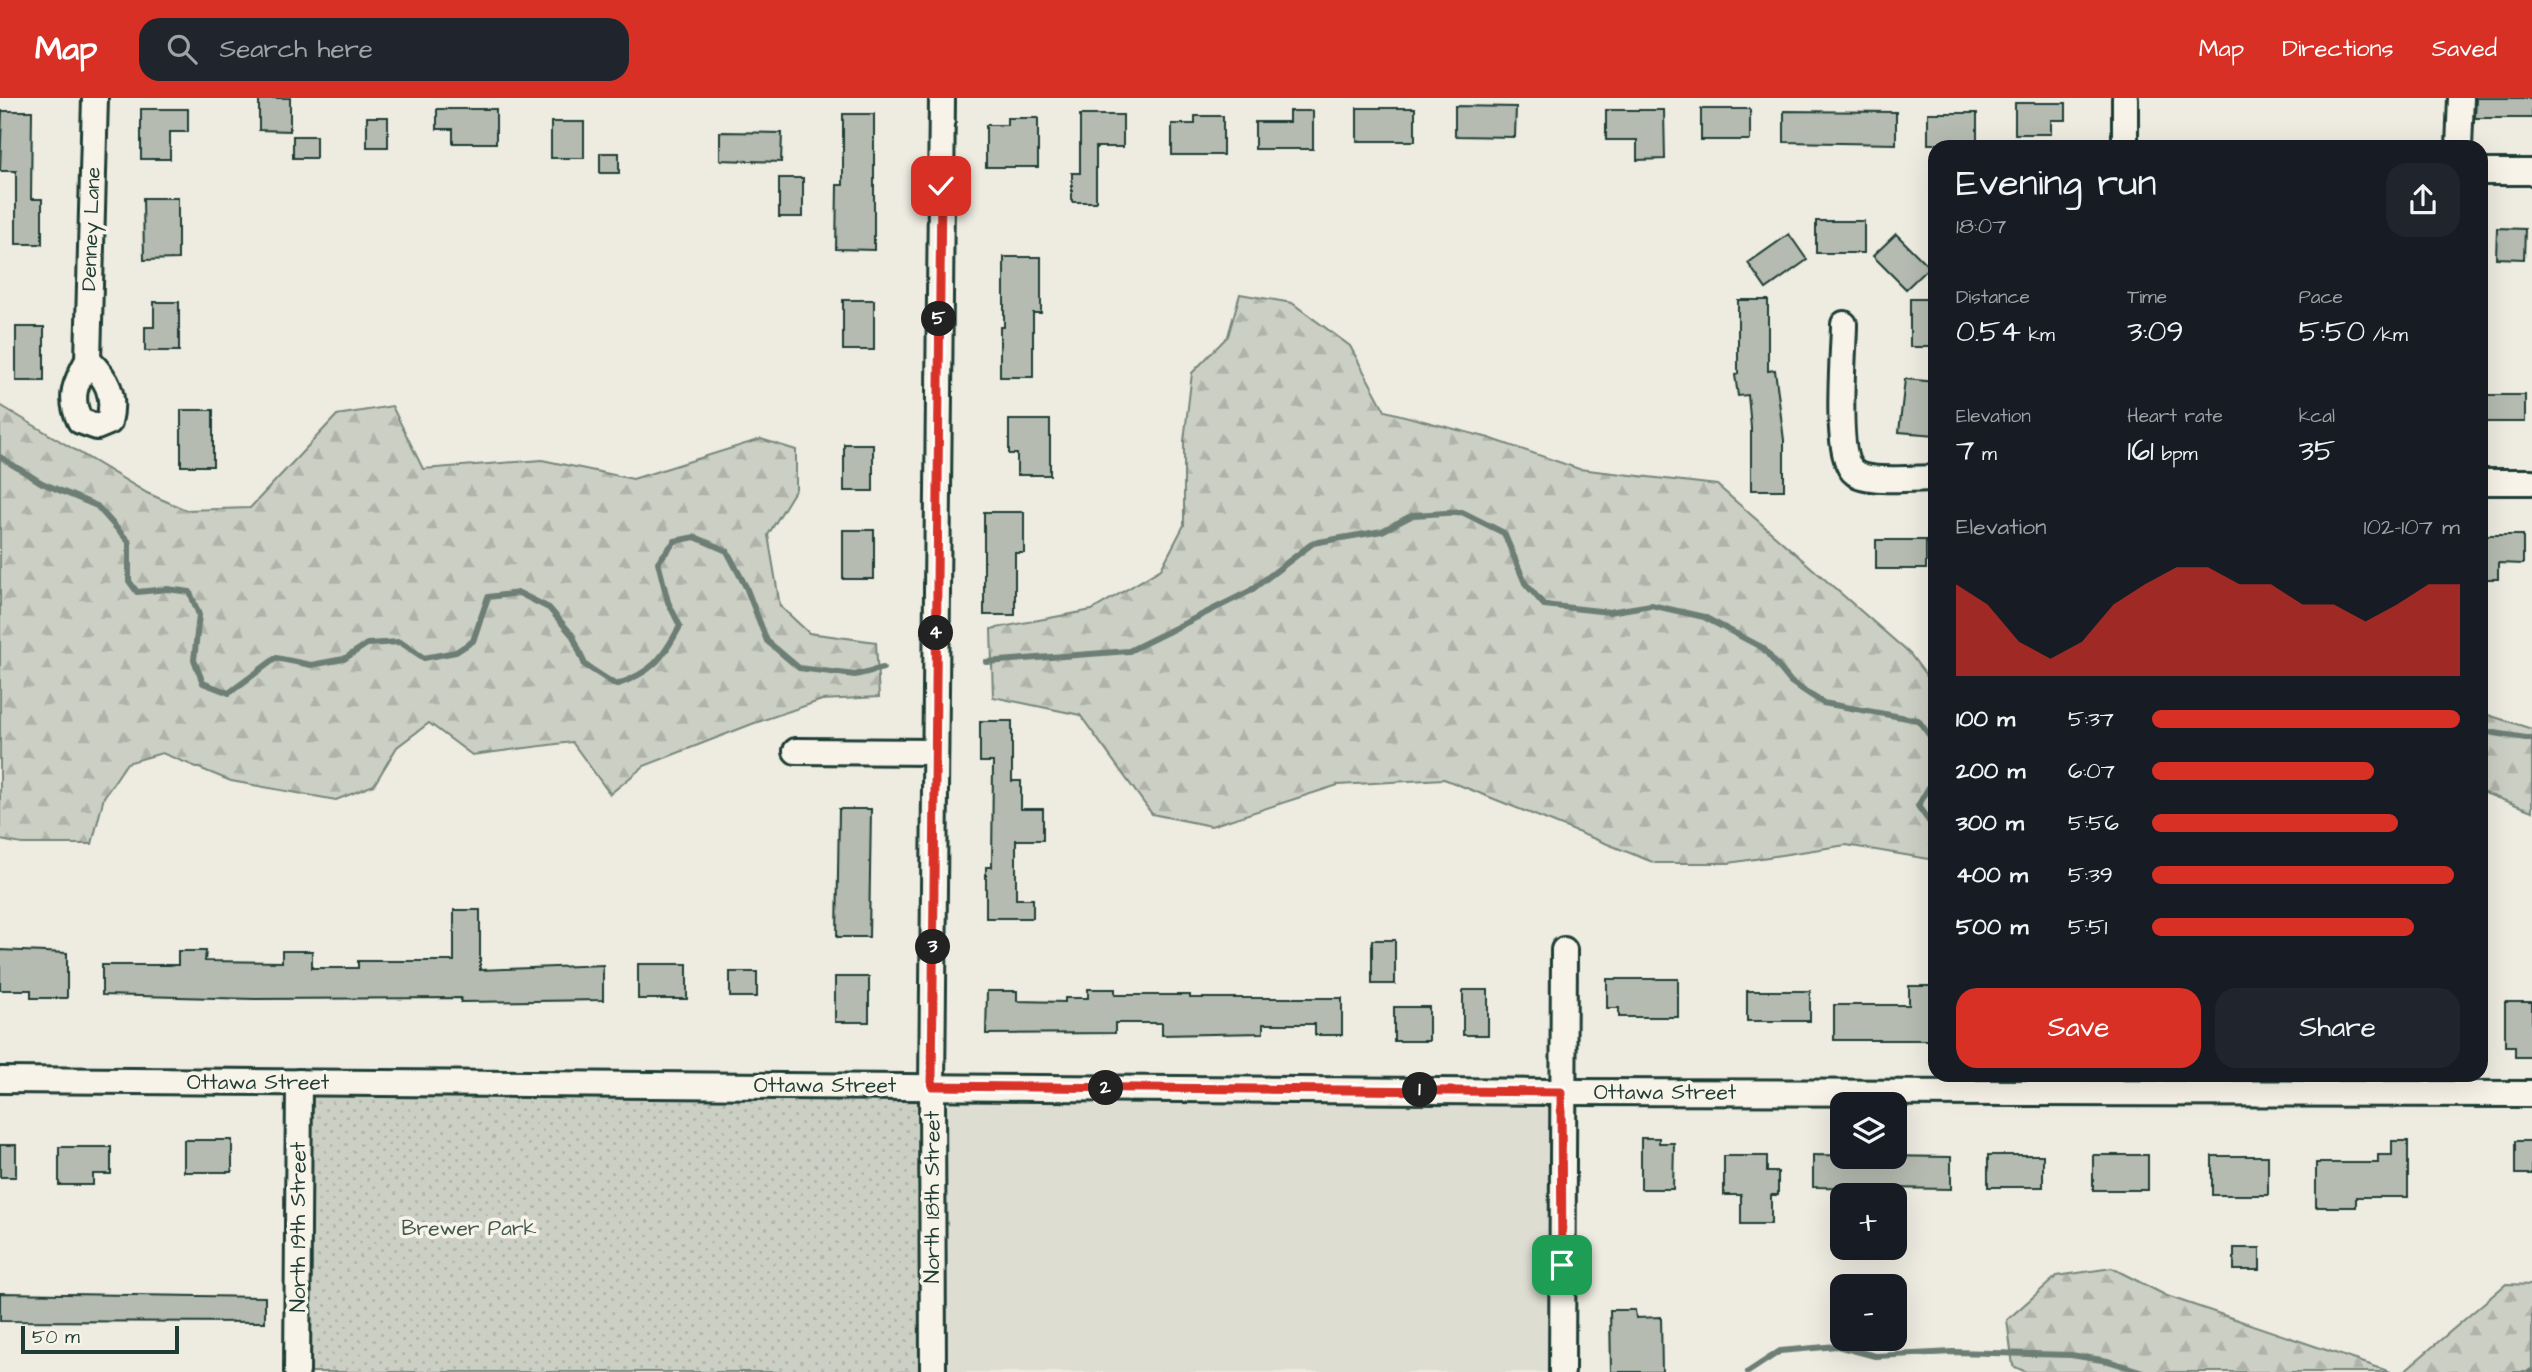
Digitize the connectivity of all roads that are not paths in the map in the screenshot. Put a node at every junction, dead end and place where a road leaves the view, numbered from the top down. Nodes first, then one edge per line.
1 (95, 98) edge
2 (942, 98) edge
3 (2125, 98) edge
4 (2460, 98) edge
5 (2125, 140) edge
6 (2459, 140) edge
7 (2488, 172) edge
8 (2532, 172) edge
9 (1844, 324) dead end
10 (88, 360) dead end
11 (1928, 478) edge
12 (2488, 482) edge
13 (2532, 482) edge
14 (796, 751) dead end
15 (935, 752) junction
16 (1564, 950) dead end
17 (0, 1080) edge
18 (299, 1082) junction
19 (932, 1086) junction
20 (1561, 1092) junction
21 (2532, 1094) edge
22 (297, 1372) edge
23 (933, 1372) edge
24 (1562, 1372) edge

1 - 10 street, Denney Lane
2 - 15 street, North 18th Street
3 - 5 street
4 - 6 street
7 - 8 street
9 - 11 street
12 - 13 street
14 - 15 street
15 - 19 street, North 18th Street
16 - 20 street
17 - 18 street, Ottawa Street
18 - 19 street, Ottawa Street
18 - 22 street, North 19th Street
19 - 20 street, Ottawa Street
19 - 23 street, North 18th Street
20 - 21 street, Ottawa Street
20 - 24 street

